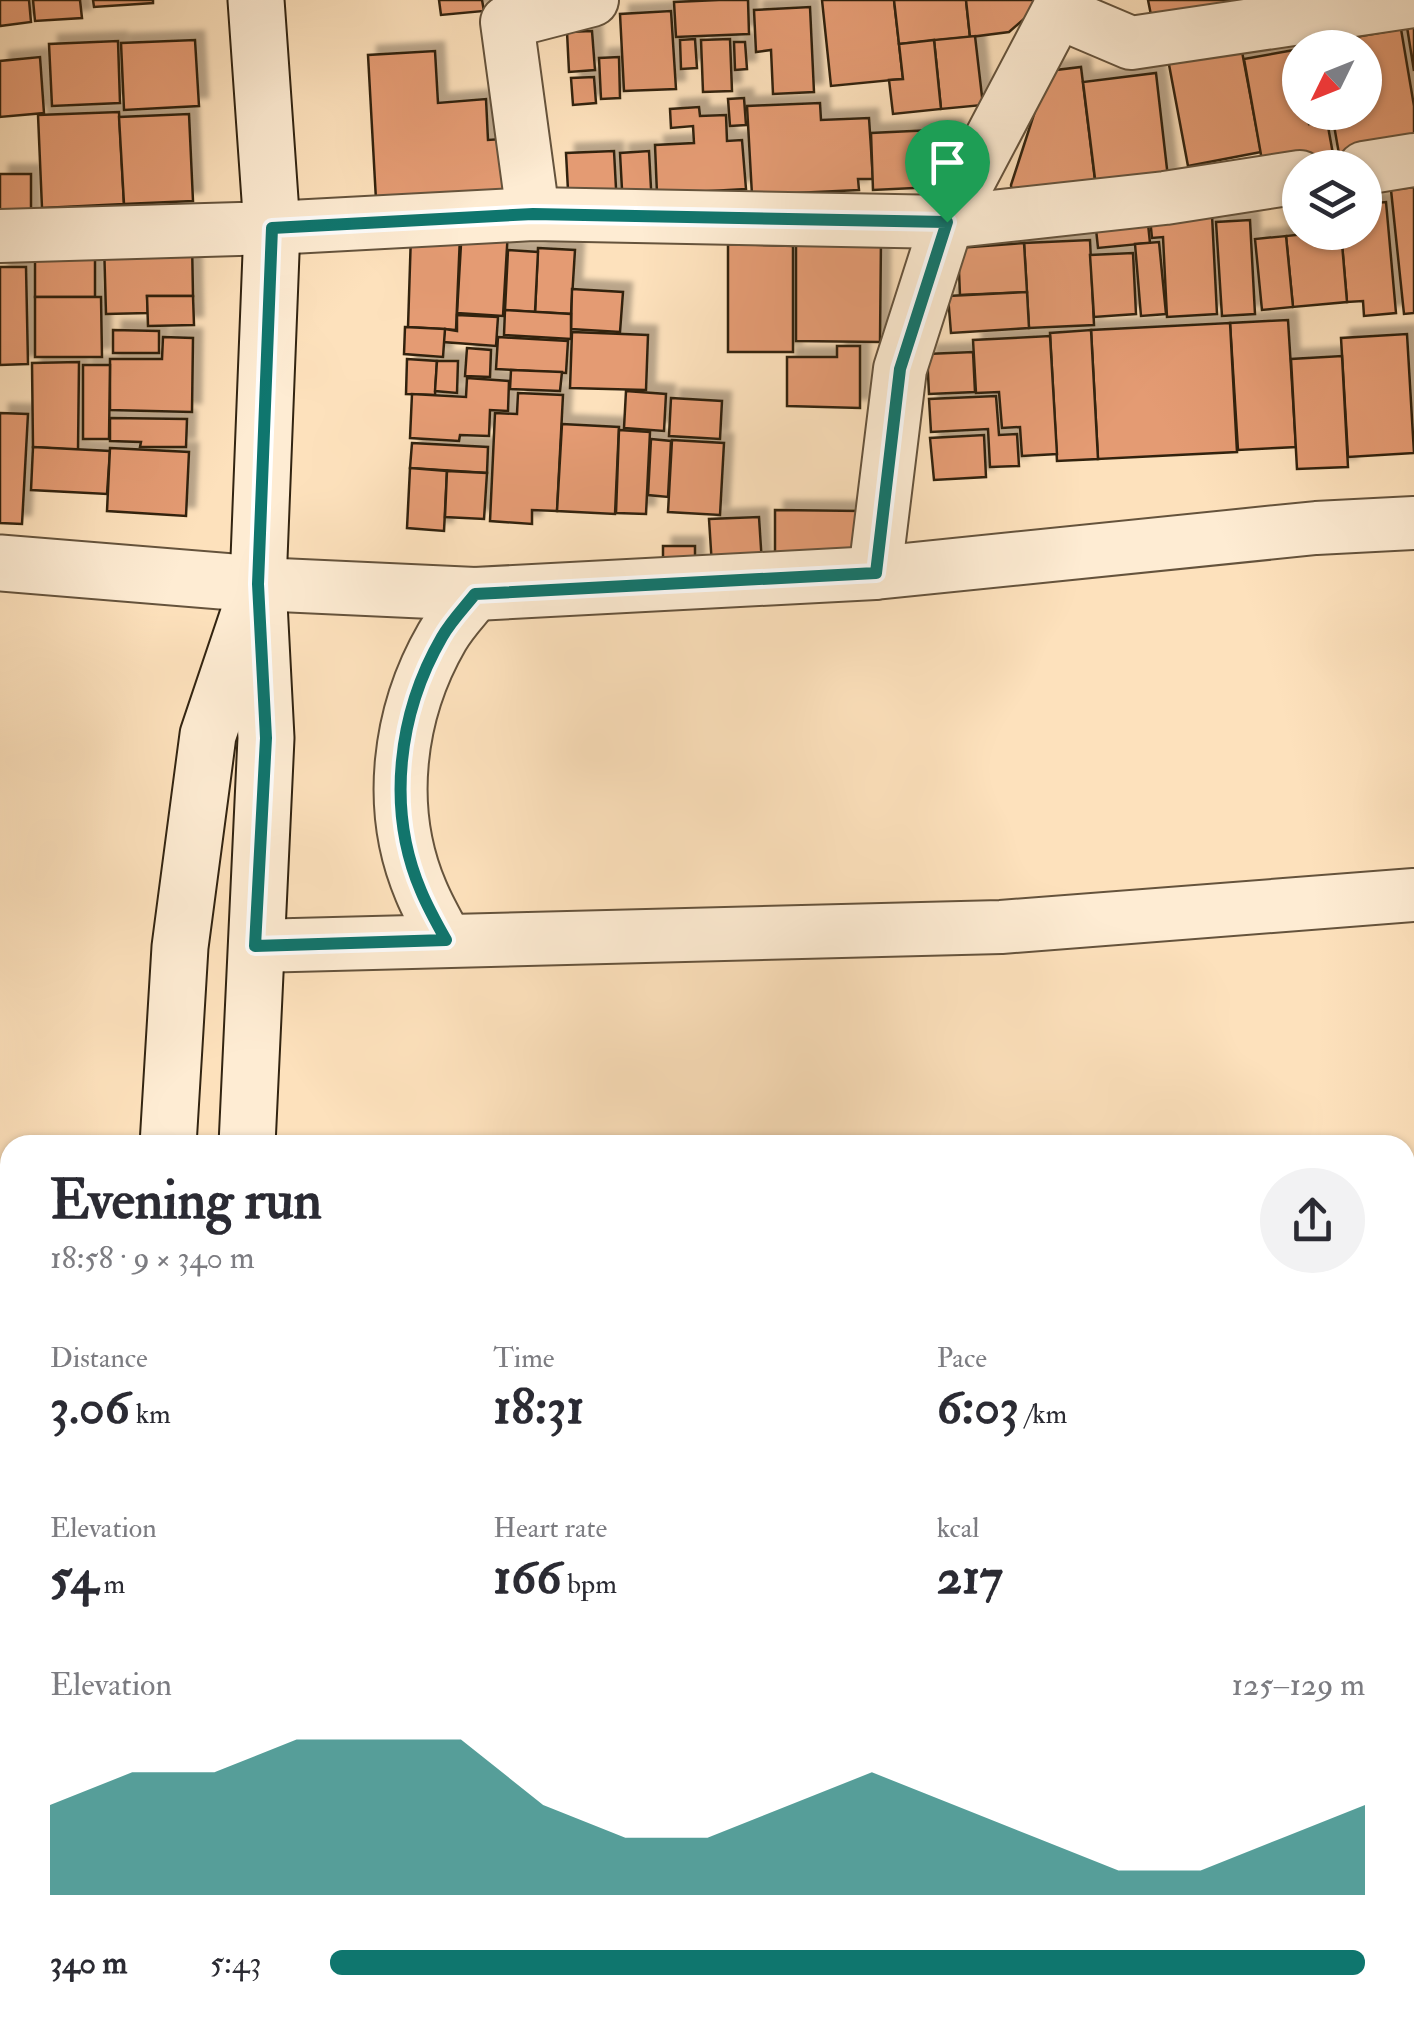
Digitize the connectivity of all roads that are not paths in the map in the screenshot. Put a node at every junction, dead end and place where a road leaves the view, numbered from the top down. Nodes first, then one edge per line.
1 (256, 0) edge
2 (592, 0) edge
3 (1414, 1) edge
4 (1061, 6) edge
5 (1414, 160) edge
6 (1382, 165) edge
7 (1282, 181) edge
8 (533, 214) junction
9 (947, 222) junction
10 (272, 228) junction
11 (0, 236) edge
12 (1414, 523) edge
13 (0, 563) edge
14 (876, 573) junction
15 (258, 584) junction
16 (475, 594) junction
17 (1414, 895) edge
18 (446, 940) junction
19 (255, 946) junction
20 (169, 1135) edge
21 (247, 1135) edge

1 - 10 main road
2 - 8 street
3 - 4 street
4 - 9 street
5 - 6 street
7 - 9 street
8 - 9 street
8 - 10 street
9 - 14 street
10 - 11 street
10 - 15 main road
12 - 14 street
13 - 15 main road
14 - 16 street
15 - 16 street
15 - 19 main road
15 - 20 main road
16 - 18 street
17 - 18 street
18 - 19 street
19 - 21 main road

